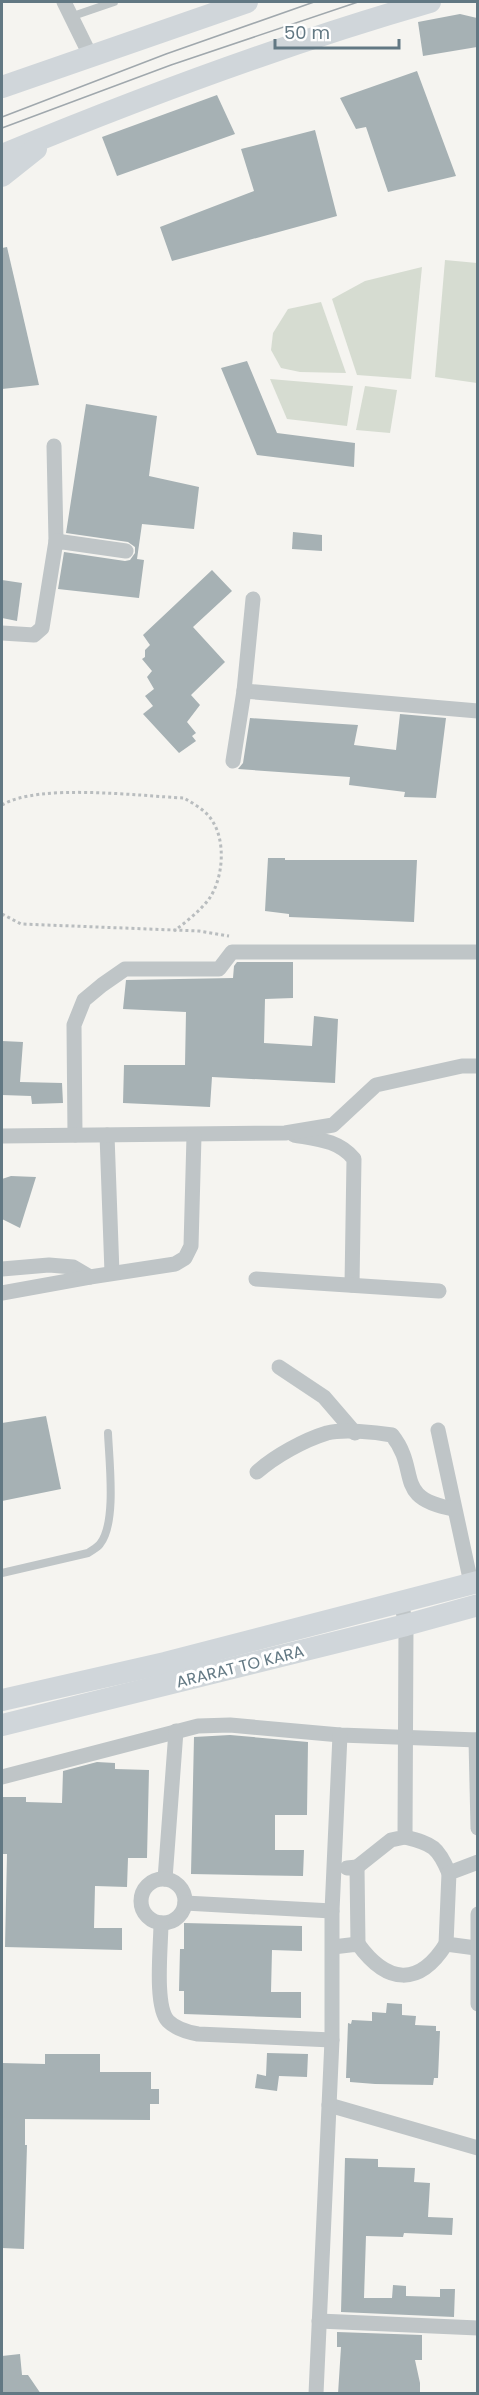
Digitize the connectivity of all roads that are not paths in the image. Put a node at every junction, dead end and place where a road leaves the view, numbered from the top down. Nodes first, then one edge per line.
1 (64, 2) edge
2 (114, 2) edge
3 (247, 2) edge
4 (430, 2) edge
5 (72, 16) junction
6 (91, 57) junction
7 (2, 87) edge
8 (58, 131) junction
9 (2, 155) edge
10 (2, 176) edge
11 (54, 446) dead end
12 (57, 541) junction
13 (126, 551) dead end
14 (253, 599) dead end
15 (2, 633) edge
16 (244, 692) junction
17 (477, 711) edge
18 (233, 761) dead end
19 (477, 952) edge
20 (477, 1066) edge
21 (285, 1133) junction
22 (75, 1135) junction
23 (107, 1135) junction
24 (2, 1136) edge
25 (194, 1136) junction
26 (2, 1269) edge
27 (112, 1273) junction
28 (90, 1276) junction
29 (256, 1279) dead end
30 (352, 1285) junction
31 (440, 1291) dead end
32 (2, 1293) edge
33 (279, 1367) dead end
34 (438, 1430) dead end
35 (355, 1432) junction
36 (108, 1433) dead end
37 (257, 1472) dead end
38 (454, 1509) junction
39 (2, 1573) edge
40 (474, 1582) edge
41 (401, 1602) junction
42 (477, 1605) edge
43 (406, 1625) junction
44 (2, 1700) edge
45 (2, 1725) edge
46 (176, 1731) junction
47 (340, 1735) junction
48 (407, 1737) junction
49 (477, 1740) edge
50 (2, 1777) edge
51 (477, 1828) edge
52 (405, 1837) junction
53 (477, 1862) edge
54 (357, 1867) junction
55 (334, 1869) junction
56 (449, 1873) junction
57 (165, 1880) junction
58 (185, 1903) junction
59 (332, 1911) junction
60 (477, 1914) edge
61 (161, 1923) junction
62 (358, 1944) junction
63 (446, 1944) junction
64 (333, 1947) junction
65 (477, 1948) edge
66 (477, 2004) edge
67 (332, 2040) junction
68 (329, 2105) junction
69 (477, 2148) edge
70 (319, 2321) junction
71 (477, 2328) edge
72 (316, 2394) edge

1 - 5 street
2 - 5 lane
3 - 6 main road
4 - 8 main road
5 - 6 street
6 - 7 main road
8 - 9 main road
8 - 10 main road
11 - 12 street
12 - 13 street
12 - 15 street
14 - 16 street
16 - 17 street
16 - 18 street
19 - 22 street
20 - 21 street
21 - 25 street
21 - 30 street
22 - 23 street
22 - 24 street
23 - 25 street
23 - 27 street
25 - 27 street
26 - 28 street
27 - 28 street
28 - 32 street
29 - 30 street
30 - 31 street
33 - 35 street
34 - 38 street
35 - 37 street
35 - 38 street
36 - 39 lane
38 - 40 street
40 - 41 main road, ARARAT TO KARA
41 - 43 street
41 - 44 main road, ARARAT TO KARA
42 - 43 main road, ARARAT TO KARA
43 - 45 main road, ARARAT TO KARA
43 - 48 street
46 - 47 street
46 - 50 street
46 - 57 street
47 - 48 street
47 - 55 street
48 - 49 street
48 - 52 street
49 - 51 street
52 - 54 street
52 - 56 street
53 - 56 street
54 - 55 street
54 - 62 street
55 - 59 street
56 - 63 street
57 - 58 street
57 - 61 street
58 - 59 street
58 - 61 street
59 - 64 street
60 - 65 street
61 - 67 street
62 - 63 street
62 - 64 street
63 - 65 street
64 - 67 street
65 - 66 street
67 - 68 street
68 - 69 street
68 - 70 street
70 - 71 street
70 - 72 street

